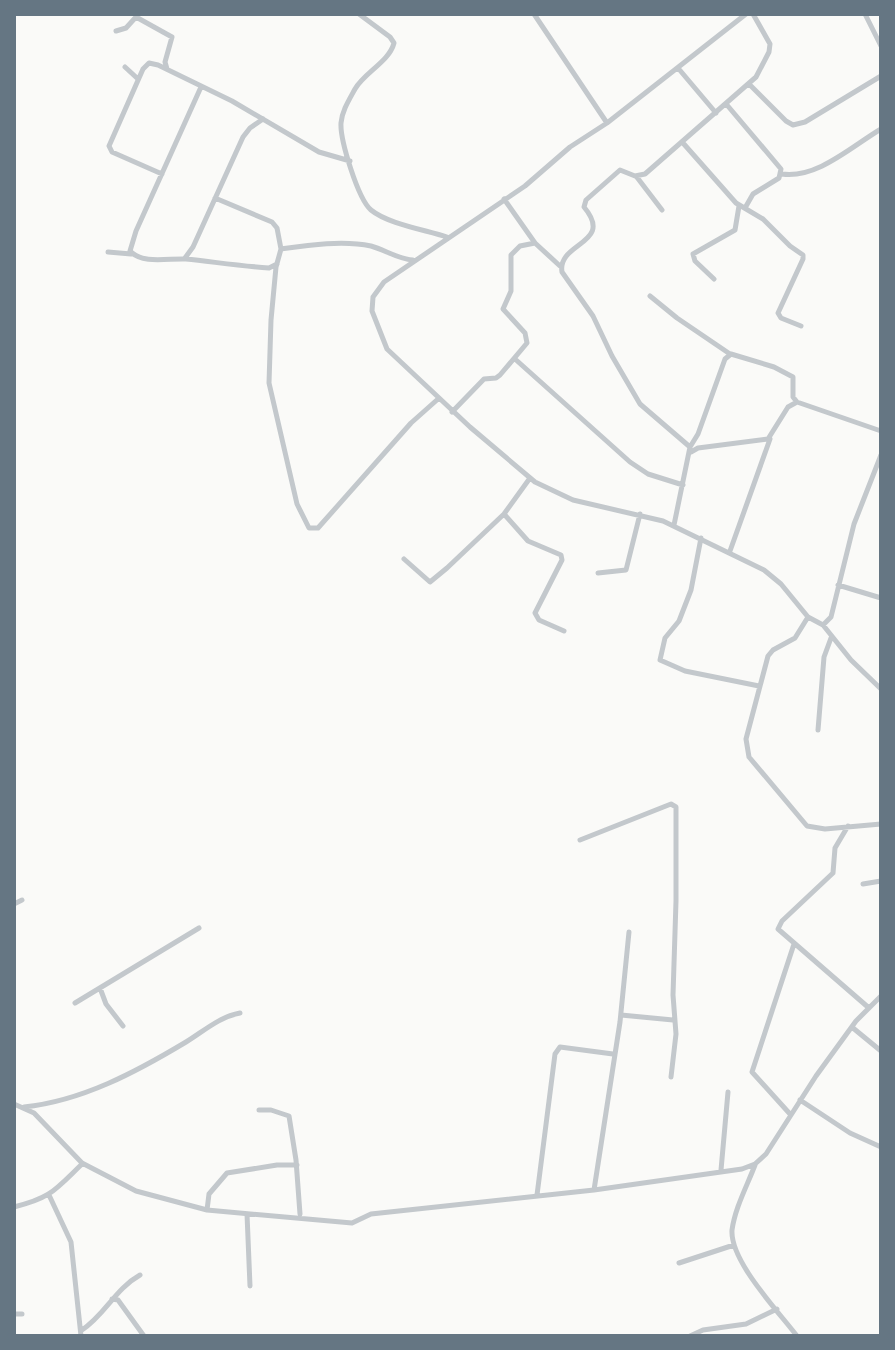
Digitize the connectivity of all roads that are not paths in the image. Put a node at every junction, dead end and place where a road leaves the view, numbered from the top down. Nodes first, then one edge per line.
1 (359, 14) edge
2 (534, 14) edge
3 (746, 14) edge
4 (753, 14) edge
5 (865, 14) edge
6 (137, 16) edge
7 (116, 31) dead end
8 (881, 46) edge
9 (125, 67) dead end
10 (678, 68) junction
11 (168, 70) junction
12 (881, 76) edge
13 (138, 79) junction
14 (750, 85) junction
15 (201, 87) junction
16 (727, 105) junction
17 (716, 113) junction
18 (264, 119) junction
19 (607, 123) junction
20 (881, 129) edge
21 (683, 143) junction
22 (350, 161) junction
23 (162, 174) junction
24 (782, 174) junction
25 (635, 176) junction
26 (215, 198) junction
27 (504, 199) junction
28 (742, 207) junction
29 (662, 210) dead end
30 (448, 237) junction
31 (535, 243) junction
32 (281, 249) junction
33 (108, 252) dead end
34 (132, 255) junction
35 (183, 259) junction
36 (415, 260) junction
37 (277, 263) junction
38 (561, 266) junction
39 (714, 279) dead end
40 (650, 296) dead end
41 (801, 326) dead end
42 (731, 354) junction
43 (515, 359) junction
44 (793, 394) junction
45 (438, 399) junction
46 (797, 402) junction
47 (788, 407) junction
48 (452, 412) junction
49 (881, 431) edge
50 (771, 438) junction
51 (693, 447) junction
52 (881, 455) edge
53 (530, 478) junction
54 (683, 485) junction
55 (504, 514) junction
56 (640, 514) junction
57 (674, 525) junction
58 (701, 538) junction
59 (730, 551) junction
60 (404, 559) dead end
61 (598, 573) dead end
62 (838, 585) junction
63 (881, 598) edge
64 (808, 617) junction
65 (823, 625) junction
66 (564, 631) dead end
67 (831, 638) junction
68 (759, 686) junction
69 (881, 689) edge
70 (818, 730) dead end
71 (881, 824) edge
72 (848, 826) junction
73 (580, 840) dead end
74 (881, 881) edge
75 (863, 884) dead end
76 (22, 900) dead end
77 (14, 904) edge
78 (199, 928) dead end
79 (629, 932) dead end
80 (794, 944) junction
81 (100, 988) junction
82 (881, 996) edge
83 (75, 1003) dead end
84 (869, 1008) junction
85 (240, 1013) dead end
86 (621, 1015) junction
87 (673, 1020) junction
88 (123, 1026) dead end
89 (853, 1028) junction
90 (881, 1051) edge
91 (613, 1054) junction
92 (671, 1077) dead end
93 (728, 1092) dead end
94 (800, 1100) junction
95 (14, 1104) edge
96 (23, 1107) junction
97 (259, 1110) dead end
98 (790, 1114) junction
99 (881, 1147) edge
100 (82, 1163) junction
101 (755, 1164) junction
102 (297, 1165) junction
103 (721, 1170) junction
104 (594, 1190) junction
105 (49, 1195) junction
106 (537, 1195) junction
107 (14, 1207) edge
108 (207, 1210) junction
109 (247, 1214) junction
110 (300, 1214) dead end
111 (734, 1245) junction
112 (679, 1263) dead end
113 (140, 1275) dead end
114 (250, 1286) dead end
115 (112, 1299) junction
116 (777, 1309) junction
117 (14, 1314) edge
118 (22, 1314) dead end
119 (82, 1333) edge
120 (144, 1336) edge
121 (690, 1336) edge
122 (797, 1336) edge

1 - 22 street
2 - 19 street
3 - 10 street
4 - 14 street
5 - 8 street
6 - 7 street
6 - 11 street
9 - 13 street
10 - 17 street
10 - 19 street
11 - 13 street
11 - 15 street
12 - 14 street
13 - 23 street
14 - 16 street
15 - 18 street
15 - 23 street
16 - 17 street
16 - 24 street
17 - 21 street
18 - 22 street
18 - 26 street
19 - 27 street
20 - 24 street
21 - 25 street
21 - 28 street
22 - 30 street
23 - 34 street
24 - 28 street
25 - 29 street
25 - 38 street
26 - 32 street
26 - 35 street
27 - 30 street
27 - 31 street
28 - 39 street
28 - 41 street
30 - 36 street
31 - 38 street
31 - 43 street
32 - 36 street
32 - 37 street
33 - 34 street
34 - 35 street
35 - 37 street
36 - 45 street
37 - 45 street
38 - 51 street
40 - 42 street
42 - 44 street
42 - 51 street
43 - 48 street
43 - 54 street
44 - 46 street
44 - 47 street
45 - 48 street
46 - 47 street
46 - 49 street
47 - 50 street
48 - 53 street
50 - 51 street
50 - 59 street
51 - 54 street
52 - 62 street
53 - 55 street
53 - 56 street
54 - 57 street
55 - 60 street
55 - 66 street
56 - 57 street
56 - 61 street
57 - 58 street
58 - 59 street
58 - 68 street
59 - 64 street
62 - 63 street
62 - 65 street
64 - 65 street
64 - 68 street
65 - 67 street
67 - 69 street
67 - 70 street
68 - 72 street
71 - 72 street
72 - 80 street
73 - 87 street
74 - 75 street
76 - 77 street
78 - 81 street
79 - 86 street
80 - 84 street
80 - 98 street
81 - 83 street
81 - 88 street
82 - 84 street
84 - 89 street
85 - 96 street
86 - 87 street
86 - 91 street
87 - 92 street
89 - 90 street
89 - 94 street
91 - 104 street
91 - 106 street
93 - 103 street
94 - 98 street
94 - 99 street
95 - 96 street
96 - 100 street
97 - 102 street
98 - 101 street
100 - 105 street
100 - 108 street
101 - 103 street
101 - 111 street
102 - 108 street
102 - 110 street
103 - 104 street
104 - 106 street
105 - 107 street
105 - 119 street
106 - 109 street
108 - 109 street
109 - 114 street
111 - 112 street
111 - 116 street
113 - 115 street
115 - 119 street
115 - 120 street
116 - 121 street
116 - 122 street
117 - 118 street

